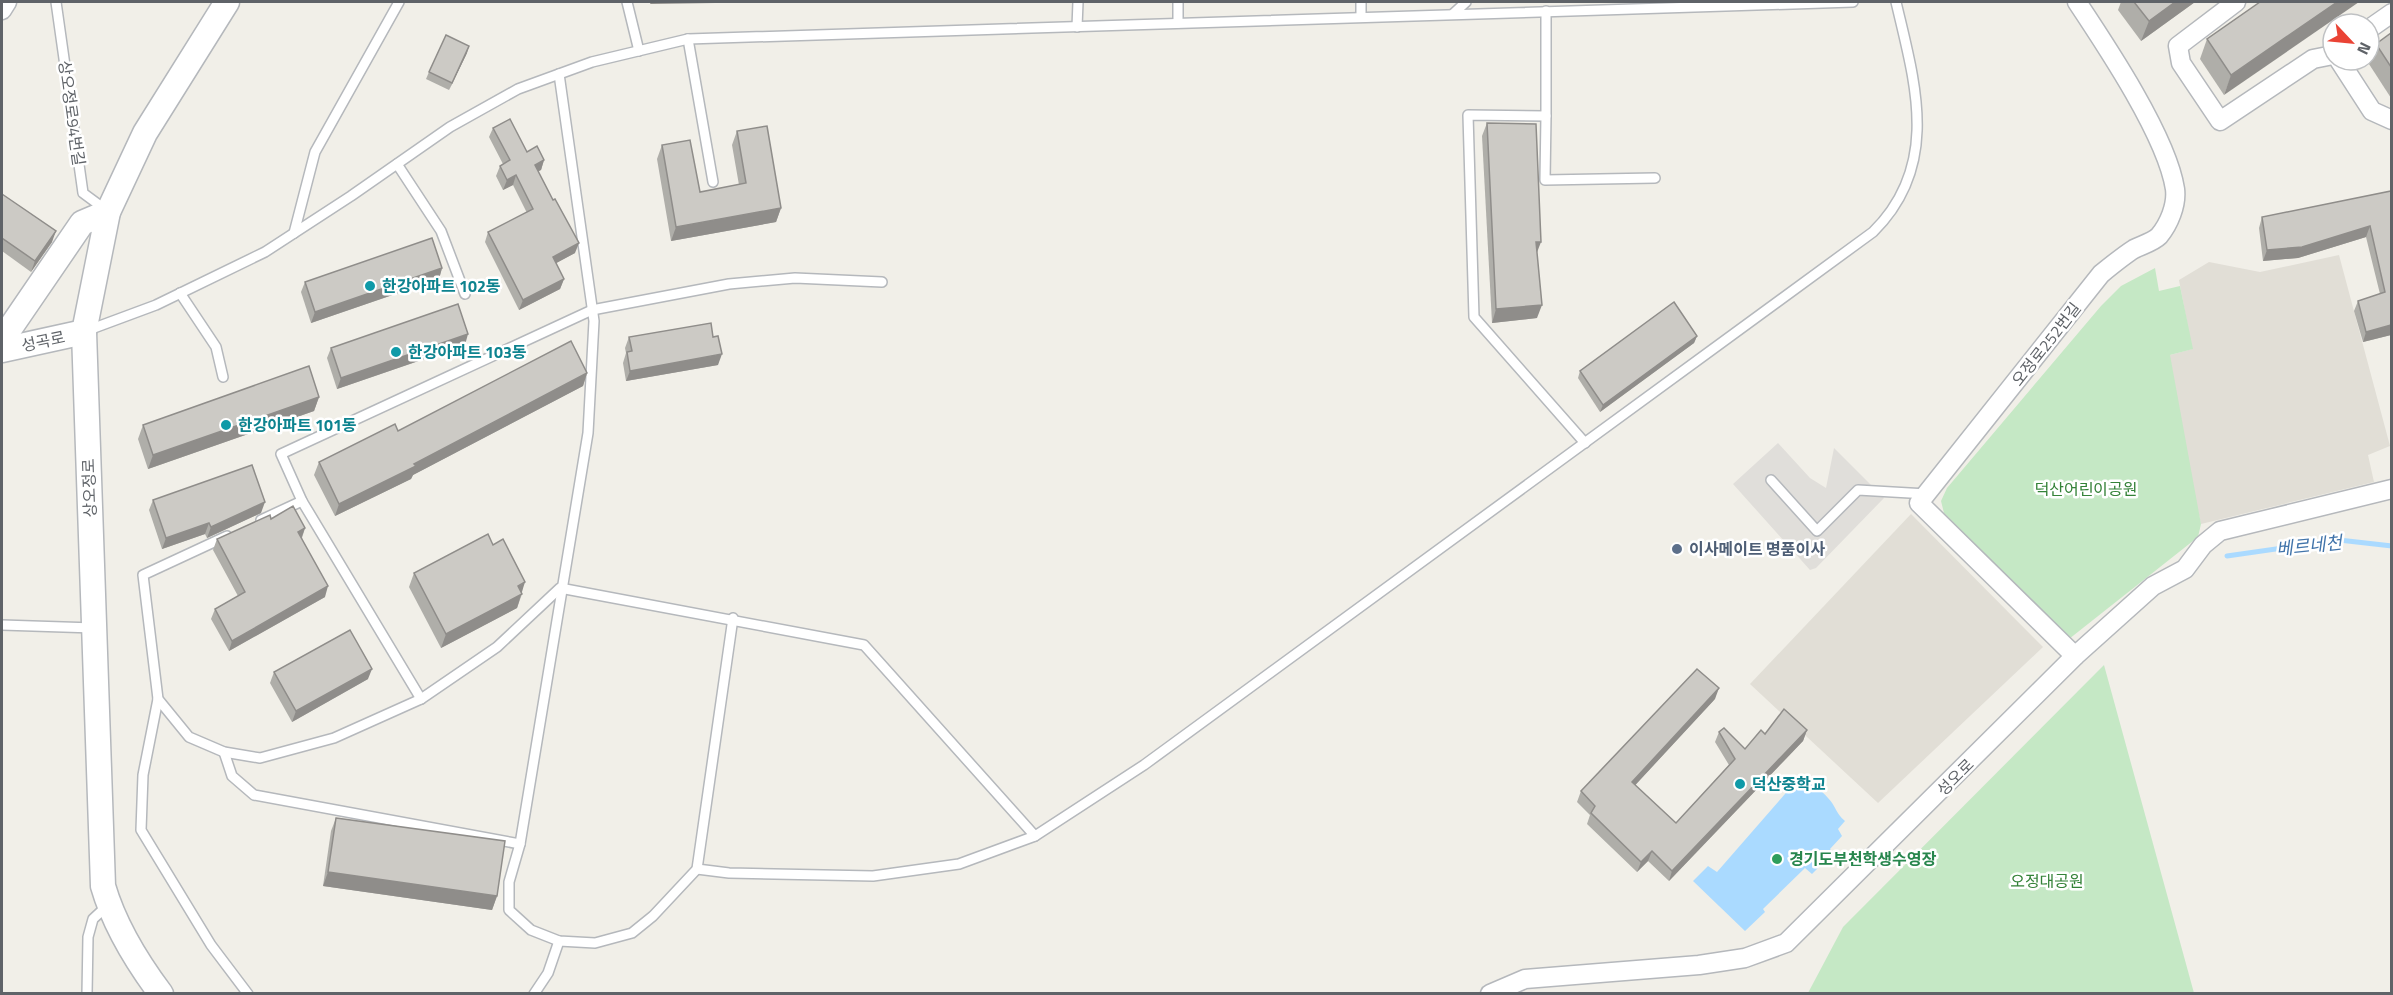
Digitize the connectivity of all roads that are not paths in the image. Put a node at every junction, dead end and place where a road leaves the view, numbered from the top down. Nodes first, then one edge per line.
1 (8, 2) edge
2 (56, 2) edge
3 (227, 2) edge
4 (399, 2) edge
5 (627, 2) edge
6 (1077, 2) edge
7 (1178, 2) edge
8 (1361, 2) edge
9 (1466, 2) edge
10 (1853, 2) edge
11 (1896, 2) edge
12 (2077, 2) edge
13 (2236, 2) edge
14 (1678, 4) edge
15 (2, 10) edge
16 (1546, 11) junction
17 (1453, 14) junction
18 (1361, 17) junction
19 (1178, 23) junction
20 (1077, 27) junction
21 (688, 39) junction
22 (639, 51) junction
23 (2321, 57) edge
24 (2347, 72) edge
25 (559, 74) junction
26 (1546, 117) junction
27 (2391, 120) edge
28 (397, 164) junction
29 (1655, 178) dead end
30 (713, 182) dead end
31 (108, 212) junction
32 (294, 233) junction
33 (882, 282) dead end
34 (180, 293) junction
35 (465, 294) dead end
36 (592, 310) junction
37 (84, 332) junction
38 (2, 340) edge
39 (2, 351) edge
40 (223, 377) dead end
41 (1584, 443) junction
42 (1771, 480) dead end
43 (2391, 489) edge
44 (1927, 494) junction
45 (302, 501) junction
46 (249, 525) edge
47 (239, 530) edge
48 (560, 588) junction
49 (734, 618) junction
50 (2, 625) edge
51 (94, 628) junction
52 (2075, 656) junction
53 (158, 699) junction
54 (421, 699) junction
55 (224, 752) junction
56 (1035, 836) junction
57 (520, 844) junction
58 (697, 869) junction
59 (108, 905) junction
60 (559, 941) junction
61 (87, 993) edge
62 (161, 993) edge
63 (248, 993) edge
64 (534, 993) edge
65 (1490, 993) edge

1 - 15 street
2 - 31 lane, 상오정로94번길
3 - 31 street, 상오정로
4 - 32 lane
5 - 22 lane
6 - 20 lane
7 - 19 lane
8 - 18 lane
9 - 17 lane
10 - 14 lane
11 - 41 lane
12 - 44 street, 오정로252번길
13 - 23 street
14 - 16 lane
16 - 17 lane
16 - 26 lane
17 - 18 lane
18 - 19 lane
19 - 20 lane
20 - 21 lane
21 - 22 lane
21 - 30 lane
22 - 25 lane
24 - 27 street
25 - 28 lane
25 - 36 lane
26 - 29 lane
26 - 41 lane
28 - 32 lane
28 - 35 lane
31 - 37 street, 상오정로
31 - 38 street
32 - 34 lane
33 - 36 lane
34 - 37 lane
34 - 40 lane
36 - 45 lane
36 - 48 lane
37 - 39 street, 성곡로
37 - 51 street, 상오정로
41 - 56 lane
42 - 44 lane
43 - 52 street, 성오로
44 - 52 street
45 - 46 lane
45 - 54 lane
47 - 53 lane
48 - 49 lane
48 - 54 lane
48 - 57 lane
49 - 56 lane
49 - 58 lane
50 - 51 lane
51 - 59 street, 상오정로
52 - 65 street, 성오로
53 - 55 lane
53 - 63 lane
54 - 55 lane
55 - 57 lane
56 - 58 lane
57 - 60 lane
58 - 60 lane
59 - 61 lane
59 - 62 street, 상오정로
60 - 64 lane

